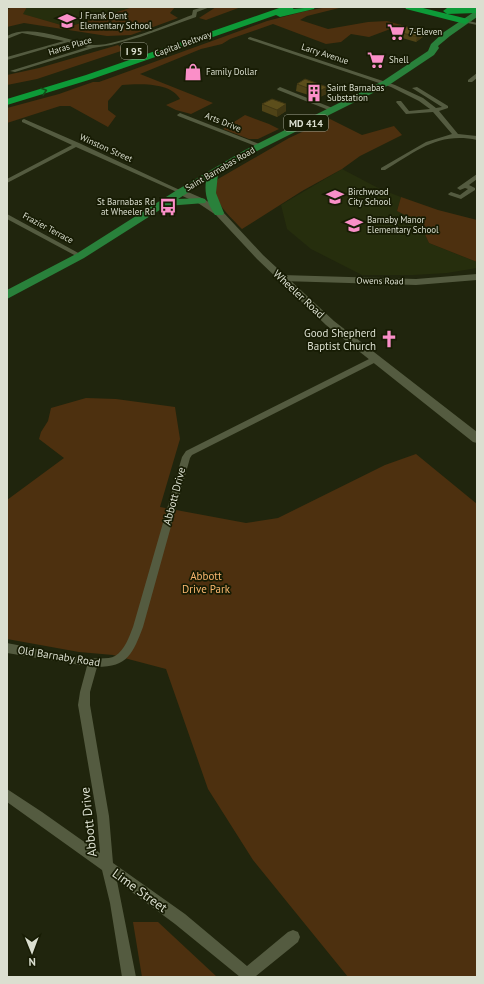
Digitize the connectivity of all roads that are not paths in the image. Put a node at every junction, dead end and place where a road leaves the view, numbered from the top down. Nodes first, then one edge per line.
1 (208, 7) edge
2 (290, 7) edge
3 (311, 7) edge
4 (409, 7) edge
5 (427, 7) edge
6 (477, 10) edge
7 (477, 14) edge
8 (448, 17) junction
9 (473, 22) edge
10 (457, 27) junction
11 (7, 38) edge
12 (250, 38) dead end
13 (68, 40) junction
14 (94, 46) junction
15 (435, 48) junction
16 (7, 53) edge
17 (13, 57) junction
18 (143, 58) junction
19 (7, 59) edge
20 (13, 71) dead end
21 (477, 75) edge
22 (477, 83) edge
23 (390, 85) junction
24 (415, 88) dead end
25 (280, 89) dead end
26 (7, 102) edge
27 (399, 102) dead end
28 (333, 110) junction
29 (436, 110) junction
30 (180, 115) dead end
31 (24, 121) dead end
32 (456, 135) junction
33 (477, 138) edge
34 (77, 144) junction
35 (260, 146) junction
36 (383, 169) dead end
37 (213, 173) junction
38 (477, 176) edge
39 (7, 181) edge
40 (464, 185) junction
41 (181, 192) junction
42 (201, 201) junction
43 (162, 204) junction
44 (219, 213) junction
45 (7, 216) edge
46 (80, 256) junction
47 (477, 277) edge
48 (282, 278) junction
49 (7, 295) edge
50 (375, 359) junction
51 (477, 439) edge
52 (7, 648) edge
53 (93, 663) junction
54 (111, 663) joint
55 (7, 795) edge
56 (107, 866) junction
57 (293, 937) dead end
58 (249, 975) edge
59 (129, 977) edge

1 - 14 street, Haras Place
2 - 18 highway, Capital Beltway / I 95
3 - 18 highway
4 - 8 highway
5 - 6 highway
7 - 9 main road, Saint Barnabas Road / MD 414
8 - 9 highway
8 - 10 highway
9 - 10 main road, Saint Barnabas Road / MD 414
9 - 15 main road, Saint Barnabas Road / MD 414
10 - 15 main road, Saint Barnabas Road / MD 414
11 - 13 street
12 - 23 street, Larry Avenue
13 - 14 street
13 - 17 street
14 - 20 street, Haras Place
15 - 23 main road, Saint Barnabas Road / MD 414
16 - 17 street
17 - 19 street
26 -> 18 highway, Capital Beltway / I 95
21 - 22 street
23 - 28 main road, Saint Barnabas Road / MD 414
23 - 29 street, Larry Avenue
24 - 29 street
25 - 28 street
27 - 29 street
28 - 35 main road, Saint Barnabas Road / MD 414
29 - 32 street, Larry Avenue
30 - 35 street, Arts Drive
31 - 34 street, Winston Street
32 - 33 street
32 - 36 street
34 - 39 street
34 - 41 street, Winston Street
35 - 37 main road, Saint Barnabas Road / MD 414
37 - 41 main road, Saint Barnabas Road / MD 414
37 - 44 main road
38 - 40 street
40 - 40 street
41 - 42 main road, Wheeler Road
41 - 43 main road, Saint Barnabas Road / MD 414
42 - 43 main road
42 - 44 main road, Wheeler Road
43 - 46 main road, Saint Barnabas Road / MD 414
44 - 48 main road, Wheeler Road
45 - 46 street, Frazier Terrace
46 - 49 main road, Saint Barnabas Road / MD 414
47 - 48 street, Owens Road
48 - 50 main road, Wheeler Road
50 - 51 main road, Wheeler Road
50 - 54 street, Abbott Drive
52 - 53 street, Old Barnaby Road
53 - 54 street, Old Barnaby Road
53 - 56 street, Abbott Drive
55 - 56 street, Lime Street
56 - 58 street, Lime Street
56 - 59 street, Abbott Drive
57 - 58 street

